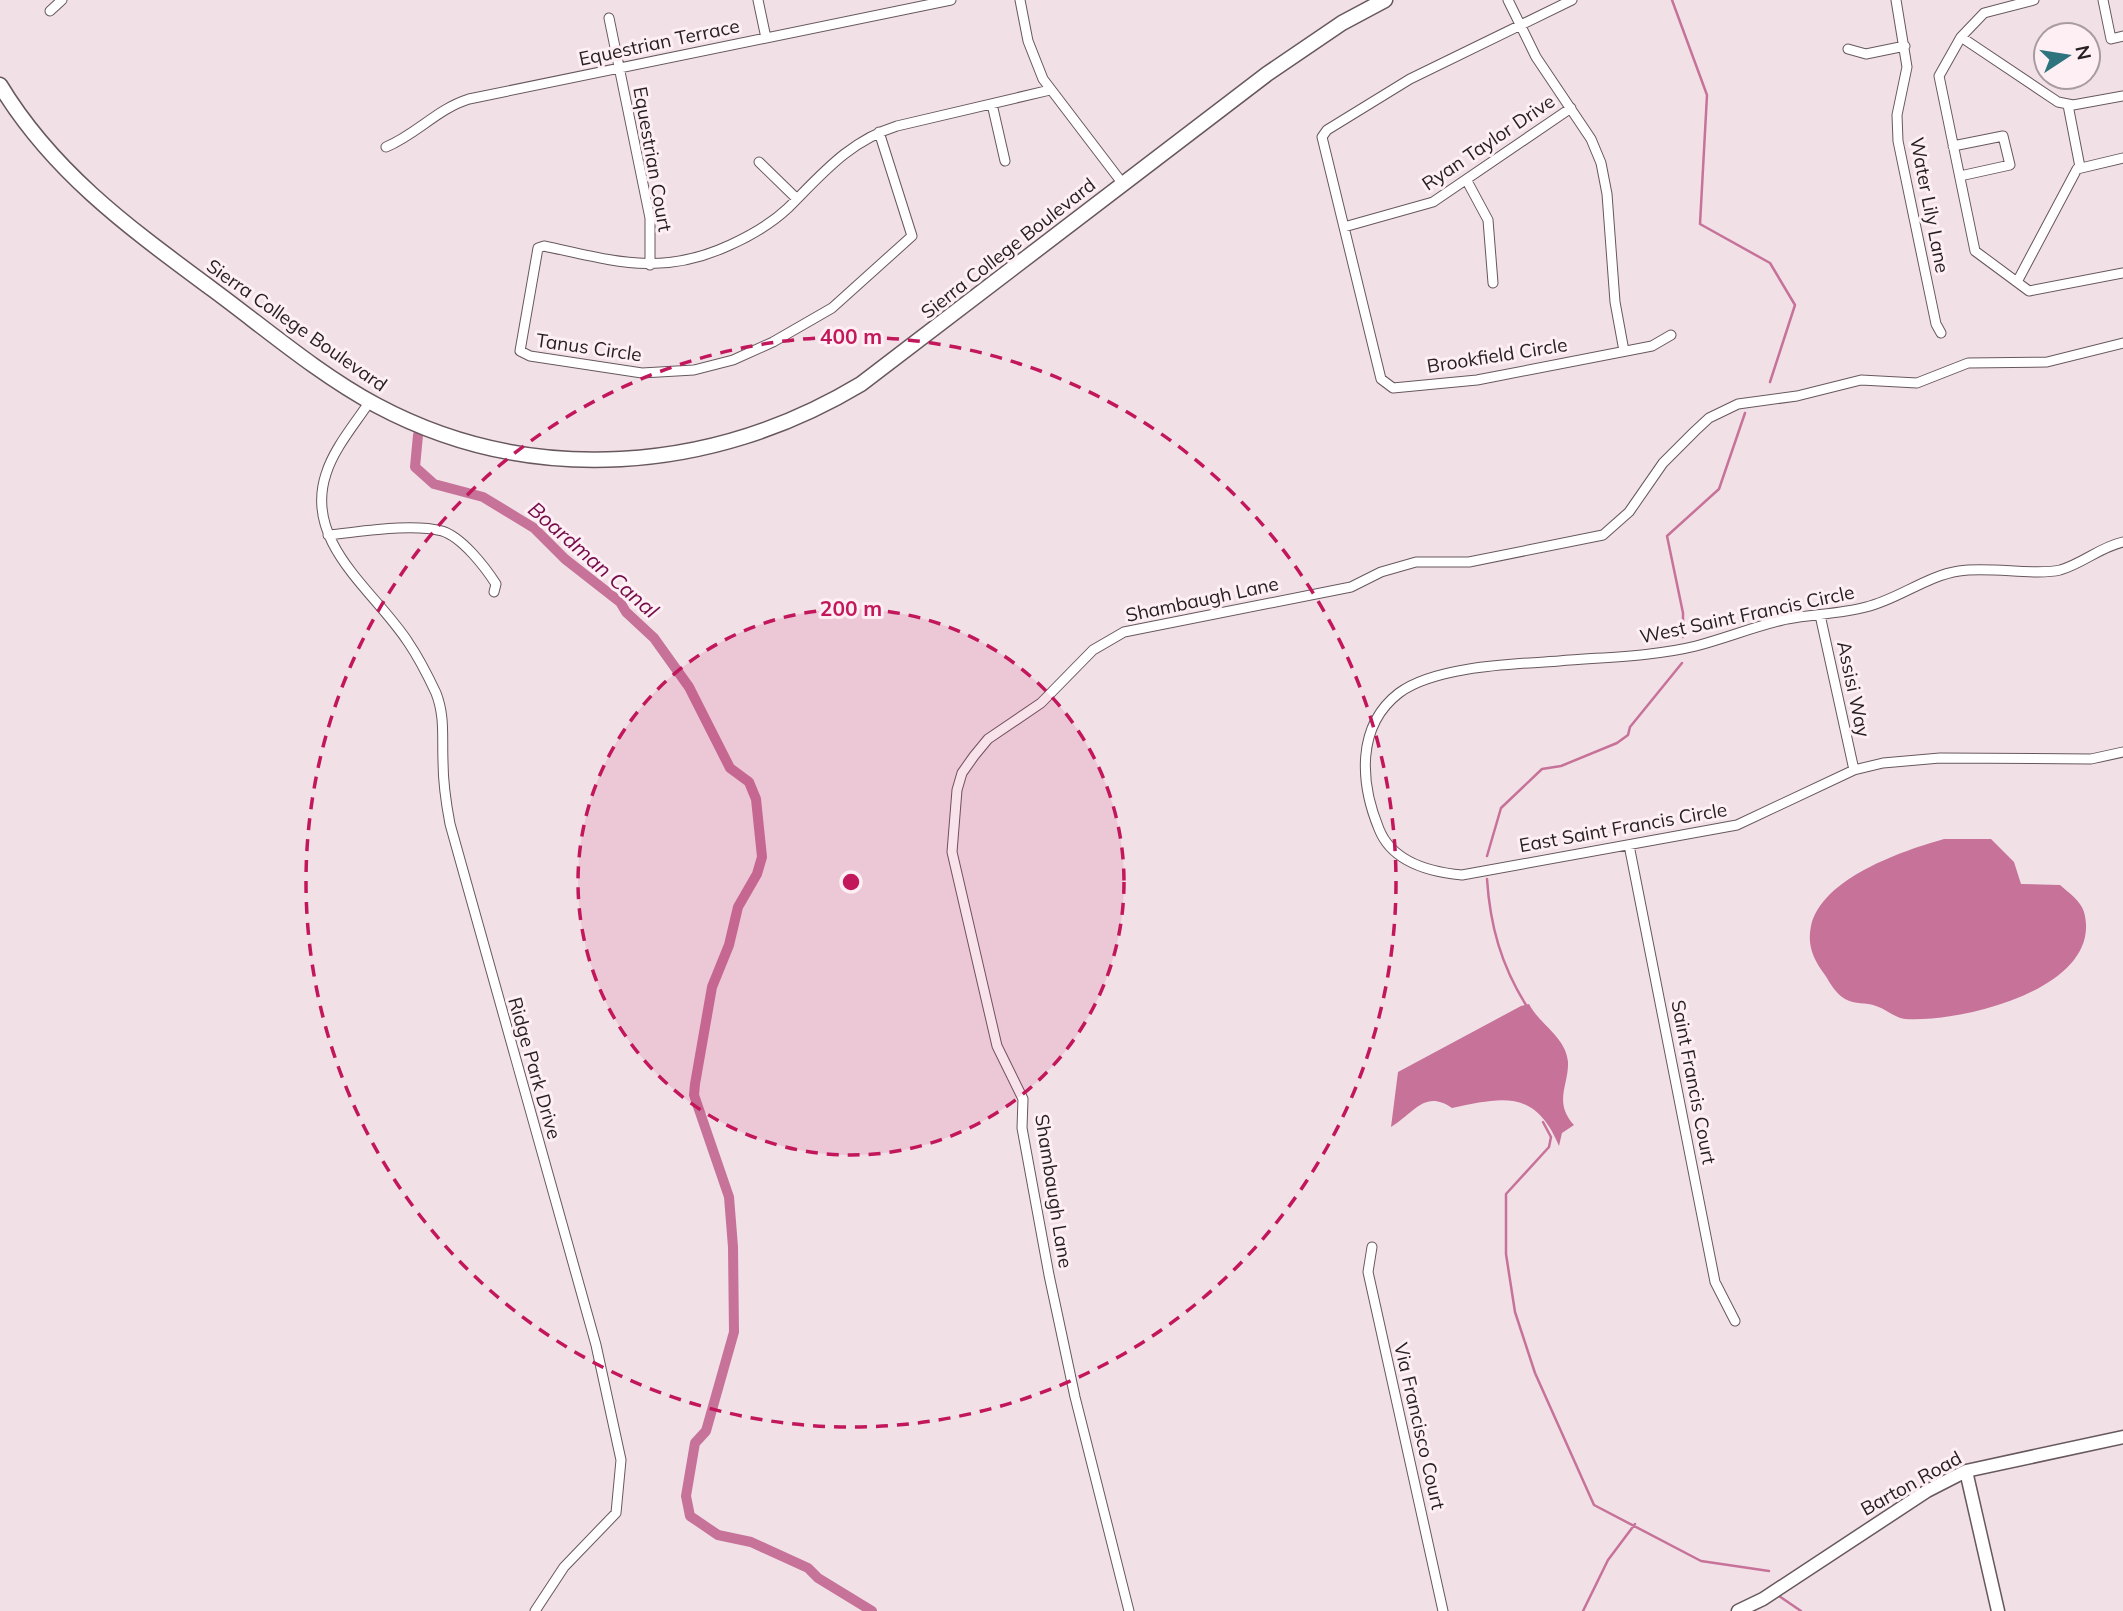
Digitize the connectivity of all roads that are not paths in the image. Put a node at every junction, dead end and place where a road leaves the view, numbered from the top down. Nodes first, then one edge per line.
1 (62, 0) edge
2 (758, 0) edge
3 (950, 0) edge
4 (1020, 0) edge
5 (1385, 0) edge
6 (1508, 0) edge
7 (1572, 0) edge
8 (1896, 0) edge
9 (2034, 0) edge
10 (2104, 0) edge
11 (50, 11) dead end
12 (608, 18) dead end
13 (1520, 25) junction
14 (1961, 37) junction
15 (2123, 37) edge
16 (766, 38) junction
17 (1905, 46) junction
18 (1848, 49) dead end
19 (619, 68) junction
20 (0, 85) edge
21 (1050, 90) junction
22 (2123, 96) edge
23 (992, 104) junction
24 (2068, 105) junction
25 (1571, 108) junction
26 (879, 131) junction
27 (1953, 146) junction
28 (386, 147) dead end
29 (2123, 158) edge
30 (1005, 161) dead end
31 (759, 162) dead end
32 (2080, 167) junction
33 (1960, 176) junction
34 (1467, 181) junction
35 (1123, 184) junction
36 (797, 199) junction
37 (1343, 227) junction
38 (650, 265) junction
39 (2123, 273) edge
40 (2017, 282) junction
41 (1493, 283) dead end
42 (1941, 333) dead end
43 (1671, 335) dead end
44 (2123, 343) edge
45 (1624, 351) junction
46 (370, 401) junction
47 (327, 535) junction
48 (2123, 542) edge
49 (494, 592) dead end
50 (1820, 615) junction
51 (2123, 752) edge
52 (1854, 770) junction
53 (1368, 796) joint
54 (1629, 845) junction
55 (1372, 1247) dead end
56 (1735, 1321) dead end
57 (2123, 1437) edge
58 (1966, 1471) junction
59 (534, 1611) edge
60 (1129, 1611) edge
61 (1443, 1611) edge
62 (1738, 1611) edge
63 (1998, 1611) edge

1 - 11 street
2 - 16 street
3 - 16 street, Equestrian Terrace
4 - 21 street
5 - 35 main road, Sierra College Boulevard
6 - 13 street
7 - 13 street, Brookfield Circle
8 - 17 street, Water Lily Lane
9 - 14 street
10 - 15 street
12 - 19 street, Equestrian Court
13 - 25 street
13 - 37 street, Brookfield Circle
14 - 24 street
14 - 27 street
16 - 19 street, Equestrian Terrace
17 - 18 street
17 - 42 street, Water Lily Lane
19 - 28 street, Equestrian Terrace
19 - 38 street, Equestrian Court
20 - 46 main road, Sierra College Boulevard
21 - 23 street, Tanus Circle
21 - 35 street
22 - 24 street
23 - 26 street, Tanus Circle
23 - 30 street
24 - 32 street
25 - 34 street, Ryan Taylor Drive
25 - 45 street
26 - 36 street, Tanus Circle
26 - 38 street, Tanus Circle
27 - 33 street
27 - 33 street
29 - 32 street
31 - 36 street
32 - 40 street
33 - 40 street
34 - 37 street, Ryan Taylor Drive
34 - 41 street
35 - 46 main road, Sierra College Boulevard
36 - 38 street, Tanus Circle
37 - 45 street, Brookfield Circle
39 - 40 street
43 - 45 street
44 - 60 street, Shambaugh Lane
46 - 47 street, Ridge Park Drive
47 - 49 street
47 - 59 street, Ridge Park Drive
48 - 50 street, West Saint Francis Circle
50 - 52 street, Assisi Way
50 - 53 street, West Saint Francis Circle
51 - 52 street, East Saint Francis Circle
52 - 54 street, East Saint Francis Circle
53 - 54 street, East Saint Francis Circle
54 - 56 street, Saint Francis Court
55 - 61 street, Via Francisco Court
57 - 58 street, Barton Road
58 - 62 street, Barton Road
58 - 63 street

